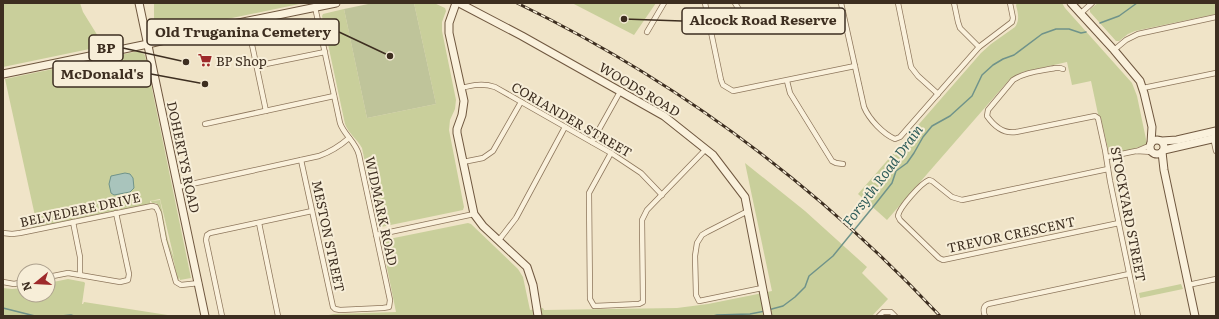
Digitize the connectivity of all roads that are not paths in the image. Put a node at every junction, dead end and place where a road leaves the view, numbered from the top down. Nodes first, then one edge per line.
1 (139, 3) edge
2 (336, 3) edge
3 (458, 3) edge
4 (664, 3) edge
5 (705, 3) edge
6 (735, 3) edge
7 (841, 3) edge
8 (898, 3) edge
9 (954, 3) edge
10 (1010, 3) edge
11 (1071, 3) edge
12 (1092, 3) edge
13 (315, 7) junction
14 (843, 12) junction
15 (1080, 14) junction
16 (1216, 17) edge
17 (247, 21) junction
18 (647, 32) dead end
19 (148, 44) junction
20 (979, 47) junction
21 (1114, 50) junction
22 (325, 52) junction
23 (256, 66) junction
24 (855, 66) junction
25 (1063, 69) dead end
26 (1216, 73) edge
27 (3, 74) edge
28 (787, 81) junction
29 (461, 88) junction
30 (1143, 88) junction
31 (620, 90) junction
32 (938, 94) junction
33 (334, 96) junction
34 (521, 102) junction
35 (266, 111) junction
36 (204, 124) dead end
37 (565, 127) junction
38 (1152, 127) junction
39 (1214, 135) edge
40 (349, 138) junction
41 (1160, 140) junction
42 (592, 142) junction
43 (1151, 144) junction
44 (706, 149) junction
45 (1163, 151) junction
46 (1216, 151) edge
47 (1136, 152) junction
48 (611, 153) junction
49 (1154, 153) junction
50 (1106, 158) junction
51 (301, 160) junction
52 (463, 162) junction
53 (843, 164) dead end
54 (1108, 169) junction
55 (1164, 170) junction
56 (178, 187) junction
57 (662, 194) junction
58 (748, 211) junction
59 (312, 212) junction
60 (116, 213) junction
61 (474, 214) junction
62 (73, 222) junction
63 (259, 223) junction
64 (1119, 223) junction
65 (3, 233) edge
66 (376, 235) junction
67 (499, 240) junction
68 (1129, 274) junction
69 (80, 275) junction
70 (56, 276) edge
71 (1216, 279) edge
72 (3, 282) edge
73 (198, 283) junction
74 (16, 284) edge
75 (1188, 285) junction
76 (762, 289) junction
77 (389, 306) joint
78 (537, 313) edge
79 (206, 316) edge
80 (222, 316) edge
81 (278, 316) edge
82 (768, 316) edge
83 (879, 316) edge
84 (895, 316) edge
85 (985, 316) edge
86 (1138, 316) edge
87 (1195, 316) edge

1 - 19 street, DOHERTYS ROAD
2 - 13 street
3 - 29 street
3 - 31 street, WOODS ROAD
4 - 18 street
5 - 28 street
6 - 14 street
7 - 14 street
8 - 32 street
9 - 20 street
10 - 20 street
11 - 15 street
12 - 15 street
13 - 17 street
13 - 22 street, WIDMARK ROAD
14 - 24 street
15 - 21 street
16 - 21 street
17 - 19 street
17 - 23 street
19 - 27 street
19 - 56 street, DOHERTYS ROAD
20 - 32 street
21 - 30 street
22 - 23 street
22 - 33 street, WIDMARK ROAD
23 - 35 street
24 - 28 street
24 - 32 street
25 - 50 street, STOCKYARD STREET
26 - 30 street
28 - 53 street
29 - 34 street, CORIANDER STREET
29 - 52 street
30 - 38 street
31 - 42 street
31 - 44 street, WOODS ROAD
33 - 35 street
33 - 40 street, WIDMARK ROAD
34 - 37 street, CORIANDER STREET
34 - 52 street
35 - 36 street
37 - 42 street, CORIANDER STREET
37 - 67 street
38 - 41 street
38 - 43 street
39 - 41 street
39 - 45 street
39 - 46 street
40 - 51 street
40 - 66 street, WIDMARK ROAD
41 - 43 street
41 - 45 street
42 - 48 street, CORIANDER STREET
43 - 47 street
43 - 49 street
44 - 57 street
44 - 58 street, WOODS ROAD
45 - 49 street
45 - 55 street
47 - 49 street
47 - 50 street
48 - 57 street, CORIANDER STREET
48 - 57 street
49 - 55 street
50 - 54 street, STOCKYARD STREET
51 - 56 street
51 - 59 street, MESTON STREET
52 - 61 street
54 - 64 street, STOCKYARD STREET
54 - 64 street, TREVOR CRESCENT
55 - 75 street
56 - 73 street, DOHERTYS ROAD
58 - 76 street, WOODS ROAD
58 - 76 street
59 - 63 street
59 - 77 street, MESTON STREET
60 - 62 street, BELVEDERE DRIVE
60 - 69 street
60 - 73 street, BELVEDERE DRIVE
61 - 66 street
61 - 67 street
62 - 65 street, BELVEDERE DRIVE
62 - 69 street
63 - 80 street
63 - 81 street
64 - 68 street, STOCKYARD STREET
66 - 77 street, WIDMARK ROAD
67 - 78 street
68 - 85 street
68 - 86 street, STOCKYARD STREET
69 - 70 street
71 - 75 street
72 - 74 street
73 - 79 street, DOHERTYS ROAD
75 - 87 street
76 - 82 street, WOODS ROAD
83 - 84 street

